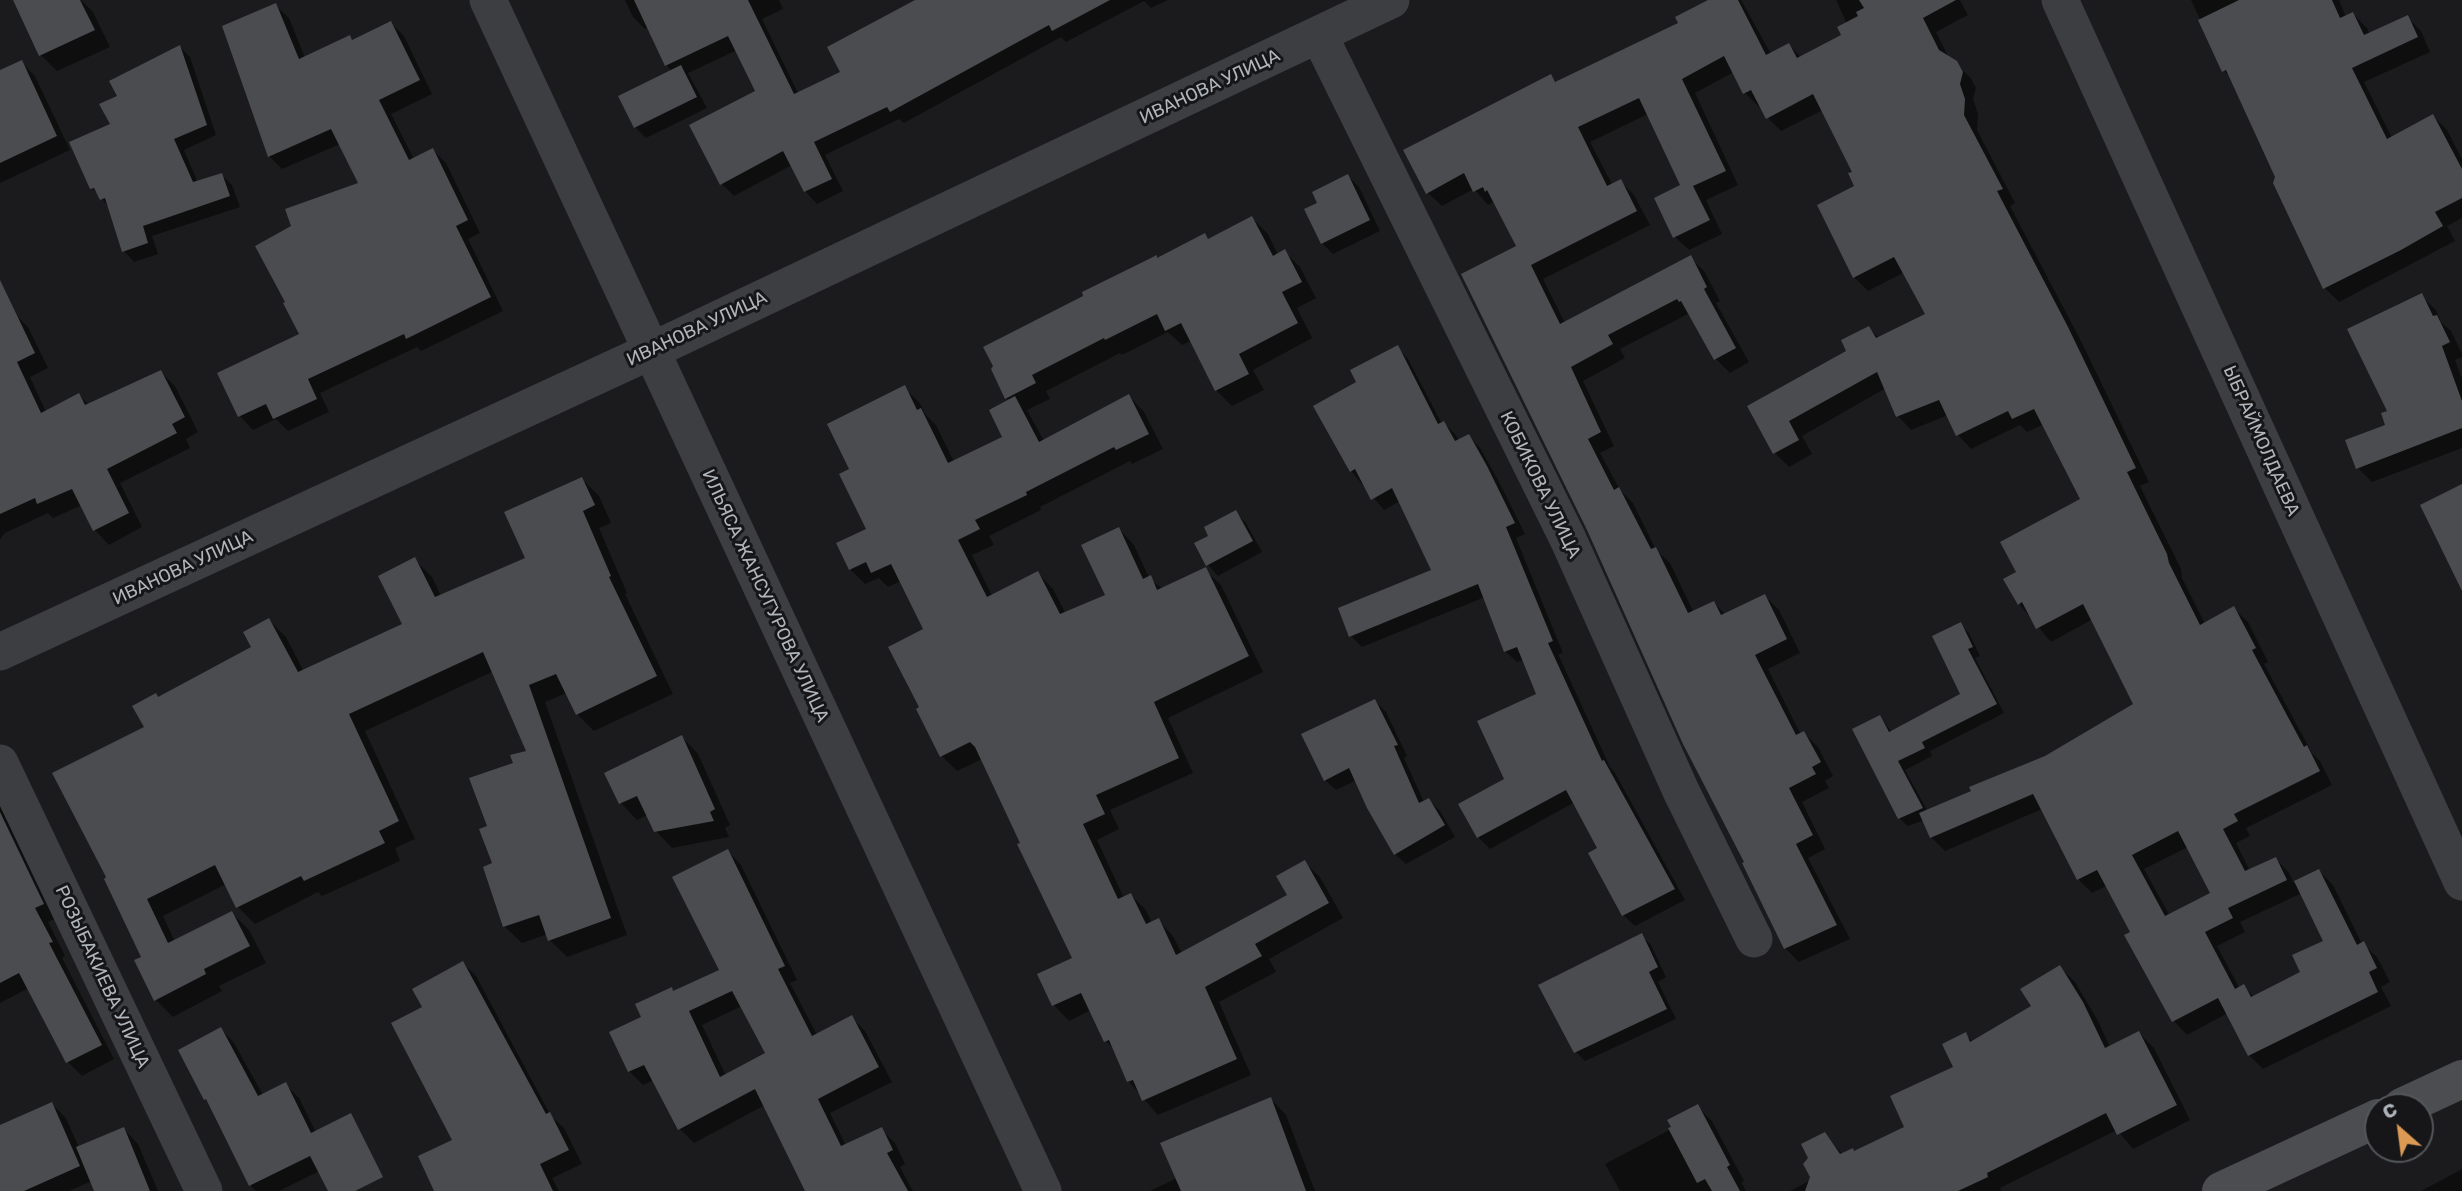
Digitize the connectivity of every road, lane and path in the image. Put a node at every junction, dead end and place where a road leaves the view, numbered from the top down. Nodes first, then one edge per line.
1 (488, 0) edge
2 (2060, 0) edge
3 (1386, 1) edge
4 (1320, 35) junction
5 (651, 351) junction
6 (0, 652) edge
7 (0, 763) edge
8 (2462, 882) edge
9 (1754, 939) dead end
10 (2462, 1079) edge
11 (2432, 1093) edge
12 (2364, 1125) edge
13 (204, 1191) edge
14 (1043, 1191) edge
15 (2221, 1191) edge

1 - 5 street, ИЛЬЯСА ЖАНСУГУРОВА УЛИЦА
2 - 8 street, ЫБРАЙМОЛДАЕВА
3 - 4 street, ИВАНОВА УЛИЦА
4 - 5 street, ИВАНОВА УЛИЦА
4 - 9 street, КОБИКОВА УЛИЦА
5 - 6 street, ИВАНОВА УЛИЦА
5 - 14 street, ИЛЬЯСА ЖАНСУГУРОВА УЛИЦА
7 - 13 street, РОЗЫБАКИЕВА УЛИЦА
10 - 11 street
12 - 15 street

